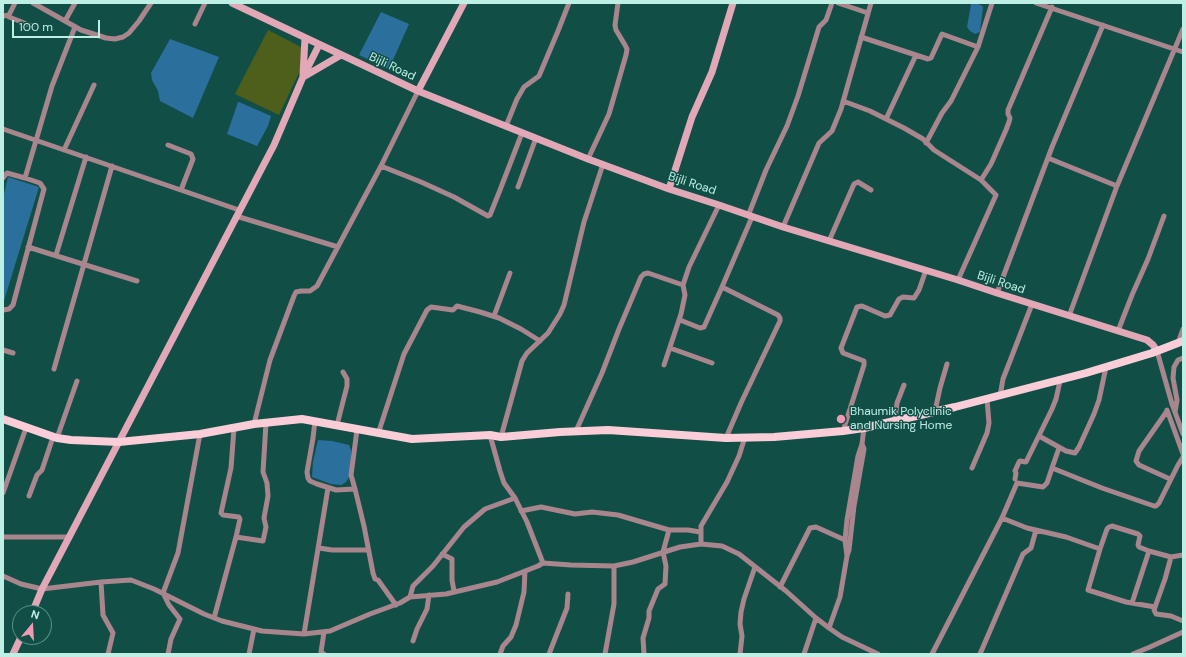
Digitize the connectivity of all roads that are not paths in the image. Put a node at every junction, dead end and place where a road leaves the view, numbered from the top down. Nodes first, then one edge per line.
1 (15, 3) edge
2 (33, 3) edge
3 (76, 3) edge
4 (151, 3) edge
5 (205, 3) edge
6 (232, 3) edge
7 (464, 3) edge
8 (569, 3) edge
9 (618, 3) edge
10 (733, 3) edge
11 (832, 3) edge
12 (838, 3) edge
13 (871, 3) edge
14 (992, 3) edge
15 (1036, 3) edge
16 (1052, 7) junction
17 (868, 13) junction
18 (6, 16) edge
19 (65, 21) junction
20 (195, 24) dead end
21 (1103, 25) junction
22 (32, 26) dead end
23 (75, 27) junction
24 (1183, 30) edge
25 (861, 37) junction
26 (305, 38) junction
27 (319, 45) junction
28 (978, 47) junction
29 (1175, 49) junction
30 (1183, 52) edge
31 (340, 54) junction
32 (916, 55) junction
33 (303, 77) junction
34 (94, 86) dead end
35 (418, 91) junction
36 (843, 101) junction
37 (886, 119) junction
38 (506, 126) junction
39 (3, 129) edge
40 (522, 133) junction
41 (536, 138) junction
42 (36, 140) junction
43 (926, 143) junction
44 (168, 145) dead end
45 (64, 150) junction
46 (86, 157) junction
47 (588, 158) junction
48 (1048, 158) junction
49 (602, 164) junction
50 (112, 166) junction
51 (381, 166) junction
52 (3, 178) edge
53 (25, 178) junction
54 (981, 180) junction
55 (1117, 186) junction
56 (518, 187) dead end
57 (669, 189) junction
58 (181, 190) junction
59 (871, 190) dead end
60 (719, 205) junction
61 (237, 213) junction
62 (750, 216) junction
63 (1164, 216) dead end
64 (783, 227) junction
65 (829, 241) junction
66 (28, 246) junction
67 (338, 247) junction
68 (56, 255) junction
69 (84, 264) junction
70 (926, 270) junction
71 (510, 273) dead end
72 (958, 280) junction
73 (138, 281) dead end
74 (683, 285) junction
75 (722, 287) junction
76 (997, 294) junction
77 (1032, 304) junction
78 (3, 310) edge
79 (494, 316) junction
80 (1069, 316) junction
81 (680, 320) junction
82 (1183, 329) edge
83 (1118, 331) junction
84 (540, 341) junction
85 (1180, 342) edge
86 (670, 348) junction
87 (3, 350) edge
88 (1157, 351) junction
89 (13, 353) dead end
90 (1183, 358) edge
91 (712, 364) dead end
92 (948, 364) dead end
93 (664, 365) dead end
94 (1106, 367) junction
95 (54, 369) dead end
96 (343, 372) dead end
97 (77, 381) dead end
98 (1060, 381) junction
99 (904, 385) dead end
100 (1000, 396) junction
101 (987, 399) junction
102 (1172, 404) junction
103 (935, 411) junction
104 (1167, 411) junction
105 (1175, 412) junction
106 (3, 419) edge
107 (895, 420) junction
108 (315, 421) junction
109 (266, 423) junction
110 (254, 424) junction
111 (337, 425) junction
112 (26, 428) junction
113 (234, 428) junction
114 (864, 428) junction
115 (357, 430) junction
116 (576, 431) junction
117 (843, 431) junction
118 (200, 434) junction
119 (378, 434) junction
120 (1183, 434) edge
121 (490, 436) junction
122 (1039, 436) junction
123 (501, 437) junction
124 (744, 437) junction
125 (55, 438) junction
126 (726, 438) junction
127 (119, 442) junction
128 (862, 444) junction
129 (1059, 448) junction
130 (1183, 454) edge
131 (1183, 457) edge
132 (972, 468) dead end
133 (1052, 468) junction
134 (1015, 479) dead end
135 (1170, 479) junction
136 (328, 488) junction
137 (355, 489) junction
138 (3, 493) edge
139 (29, 496) dead end
140 (515, 498) junction
141 (521, 511) junction
142 (1002, 518) junction
143 (669, 530) junction
144 (1036, 530) junction
145 (700, 532) junction
146 (3, 536) edge
147 (70, 537) junction
148 (236, 537) junction
149 (845, 540) junction
150 (701, 544) junction
151 (319, 548) junction
152 (1100, 549) junction
153 (368, 550) junction
154 (1149, 551) junction
155 (663, 552) junction
156 (442, 554) junction
157 (1183, 555) edge
158 (847, 556) junction
159 (1171, 557) junction
160 (543, 562) junction
161 (614, 566) junction
162 (755, 567) junction
163 (525, 571) junction
164 (3, 576) edge
165 (101, 582) junction
166 (780, 587) junction
167 (42, 589) junction
168 (454, 591) junction
169 (163, 593) junction
170 (429, 594) junction
171 (568, 594) dead end
172 (410, 597) junction
173 (1132, 603) junction
174 (396, 604) junction
175 (35, 605) edge
176 (1155, 607) junction
177 (214, 618) junction
178 (816, 618) junction
179 (1183, 621) edge
180 (829, 628) junction
181 (254, 629) junction
182 (324, 632) junction
183 (1183, 632) edge
184 (304, 634) junction
185 (413, 641) dead end
186 (108, 654) edge
187 (168, 654) edge
188 (250, 654) edge
189 (324, 654) edge
190 (500, 654) edge
191 (549, 654) edge
192 (605, 654) edge
193 (644, 654) edge
194 (740, 654) edge
195 (804, 654) edge
196 (878, 654) edge
197 (932, 654) edge
198 (980, 654) edge
199 (1132, 654) edge

1 - 18 street
2 - 19 street
3 - 19 street
4 - 23 street
5 - 20 street
6 - 26 street, Bijli Road
7 - 35 street
8 - 38 street
9 - 47 street
10 - 57 street
11 - 62 street
12 - 17 street
13 - 17 street
14 - 28 street
15 - 16 street
16 - 21 street
16 - 54 street
17 - 25 street
18 - 22 street
19 - 23 street
21 - 29 street
21 - 48 street
23 - 42 street
24 - 29 street
25 - 32 street
25 - 36 street
26 - 27 street, Bijli Road
26 - 33 street
27 - 31 street, Bijli Road
27 - 33 street
28 - 32 street
28 - 43 street
29 - 30 street
29 - 55 street
31 - 33 street
31 - 35 street, Bijli Road
32 - 37 street
33 - 61 street
34 - 45 street
35 - 38 street, Bijli Road
35 - 51 street
36 - 37 street
36 - 64 street
37 - 43 street
38 - 40 street, Bijli Road
39 - 42 street
40 - 41 street, Bijli Road
40 - 51 street
41 - 47 street, Bijli Road
41 - 56 street
42 - 45 street
42 - 53 street
43 - 54 street
44 - 58 street
45 - 46 street
46 - 50 street
46 - 68 street
47 - 49 street, Bijli Road
48 - 55 street
48 - 76 street
49 - 57 street, Bijli Road
49 - 84 street
50 - 58 street
50 - 69 street
51 - 67 street
52 - 53 street
53 - 66 street
54 - 72 street
55 - 80 street
57 - 60 street, Bijli Road
58 - 61 street
59 - 65 street
60 - 62 street, Bijli Road
60 - 74 street
61 - 67 street
61 - 127 street
62 - 64 street, Bijli Road
62 - 75 street
63 - 83 street
64 - 65 street, Bijli Road
65 - 70 street, Bijli Road
66 - 68 street
66 - 78 street
67 - 110 street
68 - 69 street
69 - 73 street
69 - 95 street
70 - 72 street, Bijli Road
70 - 117 street
71 - 79 street
72 - 76 street, Bijli Road
74 - 81 street
74 - 116 street
75 - 81 street
75 - 126 street
76 - 77 street, Bijli Road
77 - 80 street, Bijli Road
77 - 100 street
79 - 84 street
79 - 119 street
80 - 83 street, Bijli Road
81 - 86 street
82 - 85 street
83 - 88 street, Bijli Road
84 - 123 street
85 - 88 main road
86 - 91 street
86 - 93 street
87 - 89 street
88 - 94 main road
88 - 102 street
90 - 105 street
92 - 103 street
94 - 98 main road
94 - 129 street
96 - 111 street
97 - 125 street
98 - 100 main road
98 - 122 street
99 - 107 street
100 - 101 main road
101 - 103 main road
101 - 132 street
102 - 104 street
102 - 105 street
103 - 107 main road
104 - 130 street
104 - 135 street
105 - 120 street
106 - 112 main road
107 - 114 main road
108 - 109 main road
108 - 111 main road
108 - 136 street
109 - 110 main road
109 - 148 street
110 - 113 main road
111 - 115 main road
112 - 125 main road
112 - 138 street
113 - 118 main road
113 - 148 street
114 - 117 main road
114 - 128 street
115 - 119 main road
115 - 137 street
116 - 123 main road
116 - 126 main road
117 - 124 main road
118 - 127 main road
118 - 169 street
119 - 121 main road
121 - 123 main road
121 - 140 street
122 - 129 street
122 - 134 street
124 - 126 main road
124 - 145 street
125 - 127 main road
125 - 139 street
127 - 147 street
128 - 149 street
128 - 158 street
129 - 133 street
131 - 135 street
133 - 135 street
133 - 142 street
136 - 137 street
136 - 151 street
137 - 153 street
140 - 141 street
140 - 156 street
141 - 143 street
141 - 160 street
142 - 144 street
142 - 197 street
143 - 145 street
143 - 155 street
144 - 152 street
144 - 198 street
145 - 150 street
146 - 147 street
147 - 167 street
148 - 177 street
149 - 158 street
149 - 166 street
150 - 155 street
150 - 162 street
151 - 153 street
151 - 184 street
152 - 154 street
152 - 173 street
153 - 174 street
154 - 159 street
154 - 173 street
155 - 161 street
155 - 193 street
156 - 168 street
156 - 172 street
157 - 159 street
158 - 180 street
159 - 176 street
160 - 161 street
160 - 163 street
161 - 192 street
162 - 166 street
162 - 194 street
163 - 168 street
163 - 190 street
164 - 167 street
165 - 167 street
165 - 169 street
165 - 186 street
166 - 178 street
167 - 175 street
168 - 170 street
169 - 177 street
169 - 187 street
170 - 172 street
170 - 185 street
171 - 191 street
172 - 174 street
173 - 176 street
174 - 182 street
176 - 179 street
177 - 181 street
178 - 180 street
178 - 195 street
180 - 196 street
181 - 184 street
181 - 188 street
182 - 184 street
182 - 189 street
183 - 199 street

